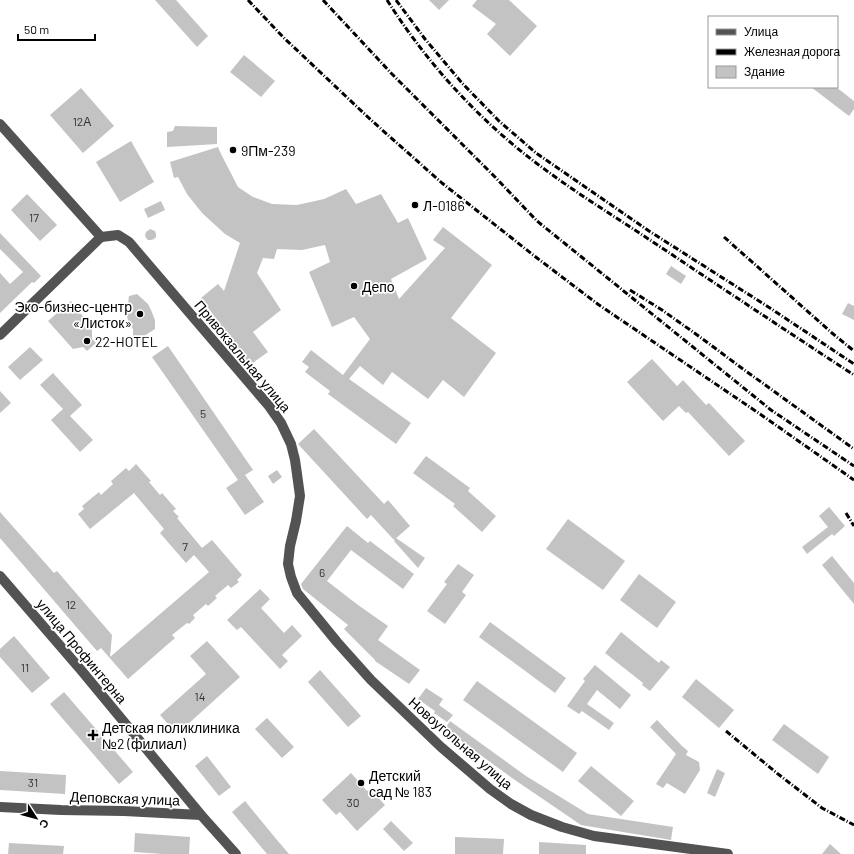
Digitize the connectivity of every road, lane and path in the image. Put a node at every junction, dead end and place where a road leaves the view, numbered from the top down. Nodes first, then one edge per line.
1 (0, 124) edge
2 (101, 237) junction
3 (0, 335) edge
4 (0, 576) edge
5 (371, 680) joint
6 (0, 807) edge
7 (201, 815) junction
8 (236, 854) edge
9 (728, 854) edge

1 - 2 street
2 - 3 street
2 - 5 street, Привокзальная улица
4 - 7 street, улица Профинтерна
5 - 9 street, Новоугольная улица
6 - 7 street, Деповская улица
7 - 8 street, улица Профинтерна

